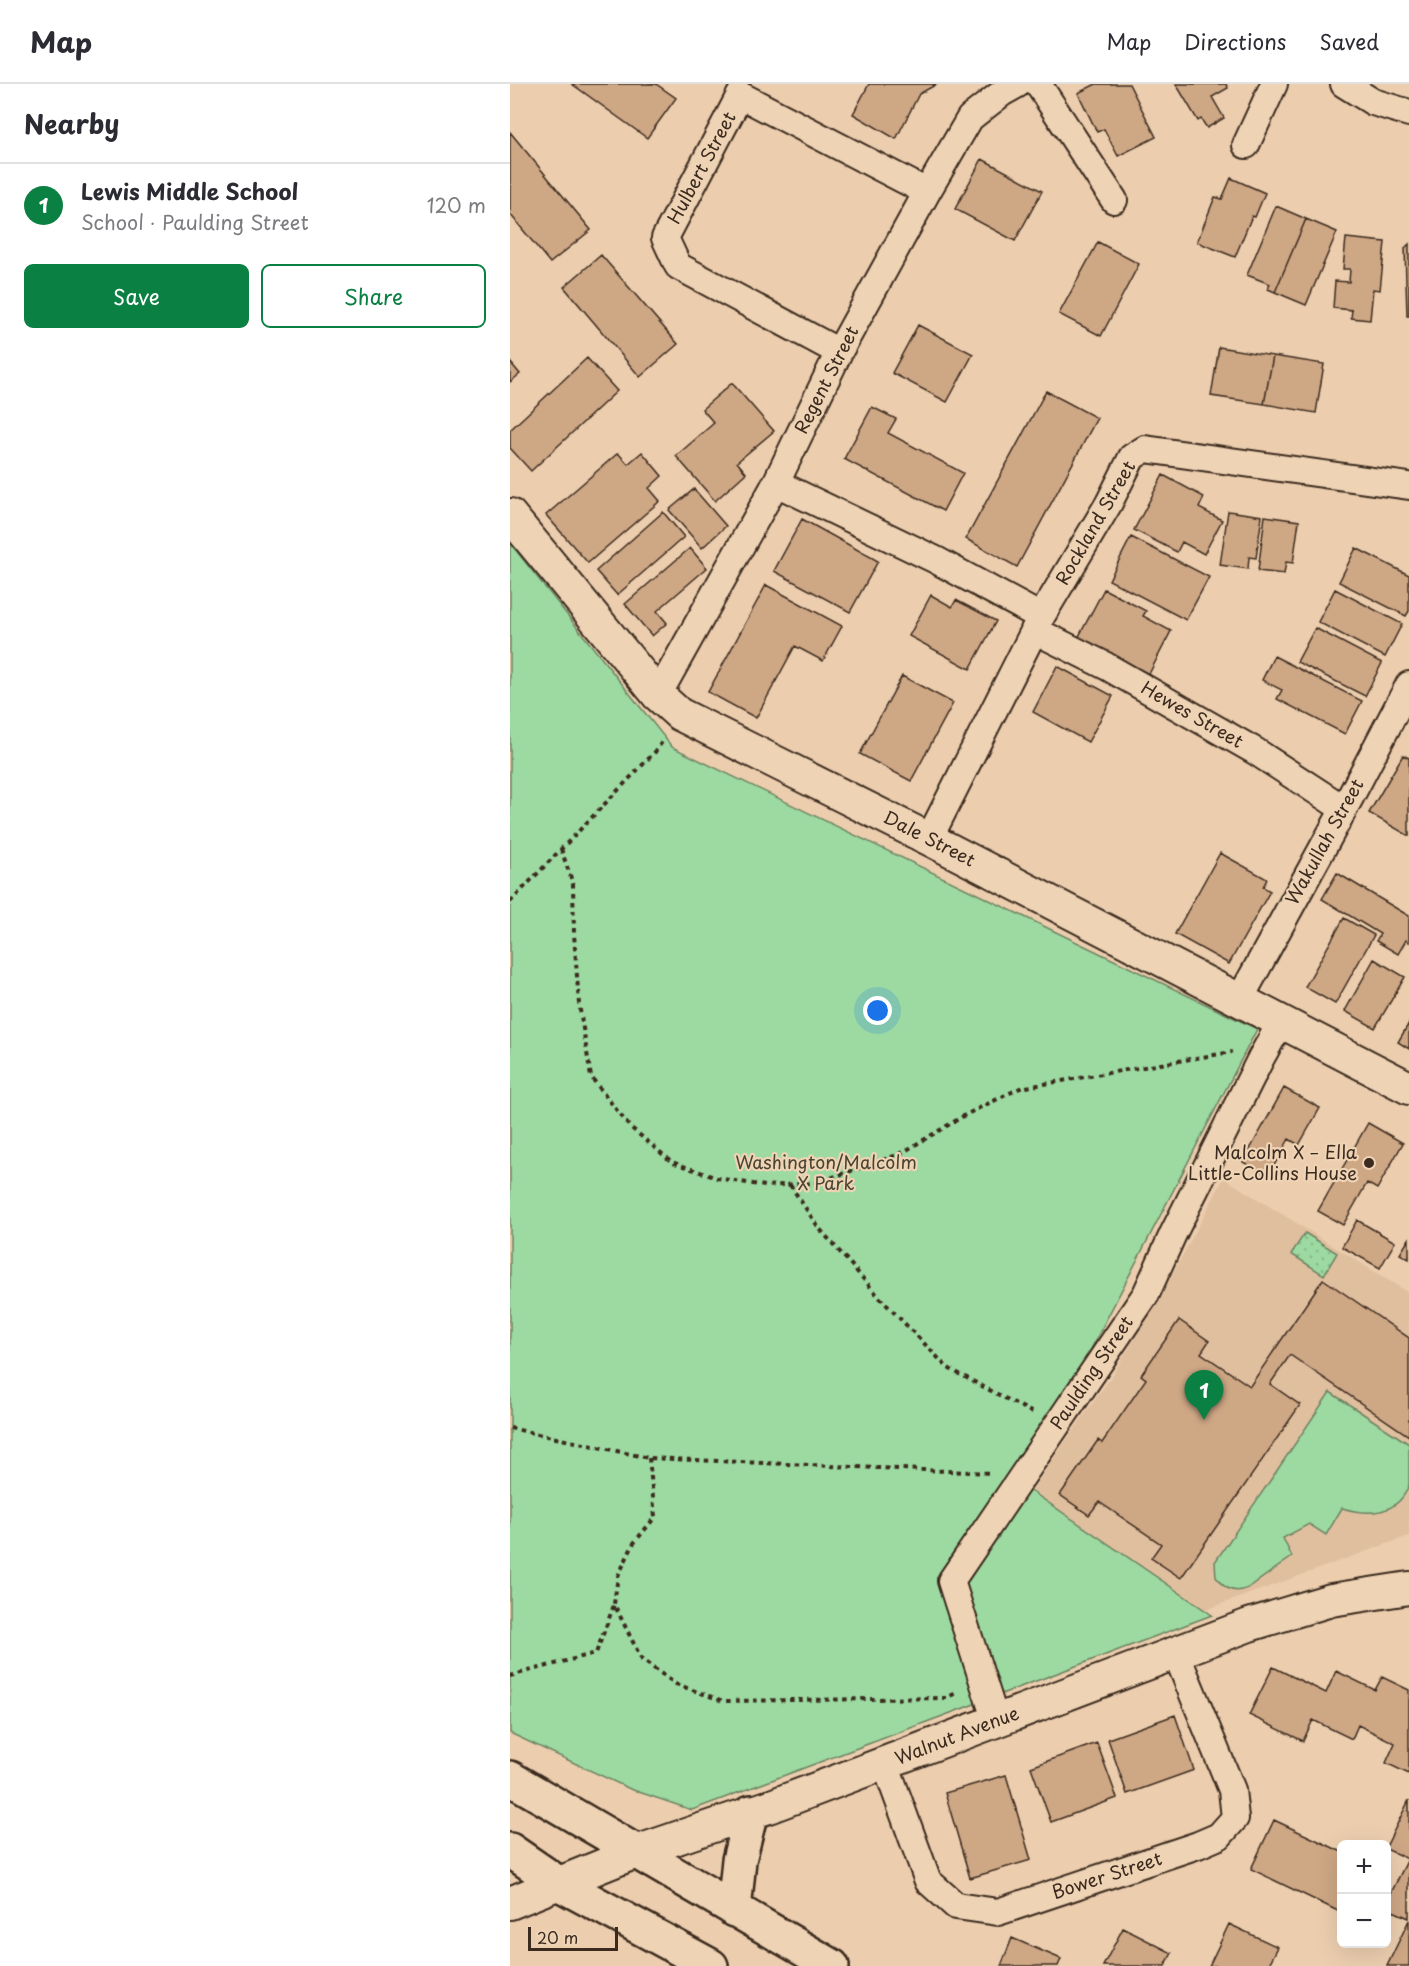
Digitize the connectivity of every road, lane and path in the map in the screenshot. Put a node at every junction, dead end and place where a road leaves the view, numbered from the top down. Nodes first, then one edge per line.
1 (1017, 84) edge
2 (1038, 84) edge
3 (1275, 84) edge
4 (1344, 84) edge
5 (1409, 113) edge
6 (1246, 145) dead end
7 (927, 192) junction
8 (1114, 200) dead end
9 (839, 352) junction
10 (776, 483) junction
11 (1409, 486) edge
12 (510, 515) edge
13 (1038, 623) junction
14 (1409, 685) edge
15 (668, 705) junction
16 (1344, 809) junction
17 (930, 839) junction
18 (561, 849) junction
19 (510, 902) edge
20 (1240, 999) junction
21 (1276, 1032) junction
22 (1409, 1088) edge
23 (790, 1185) junction
24 (1056, 1426) junction
25 (510, 1428) edge
26 (649, 1458) junction
27 (1024, 1474) junction
28 (1409, 1588) edge
29 (614, 1604) junction
30 (1176, 1653) junction
31 (510, 1676) edge
32 (984, 1682) junction
33 (996, 1722) junction
34 (885, 1763) junction
35 (510, 1778) edge
36 (751, 1812) junction
37 (510, 1850) edge
38 (636, 1852) junction
39 (558, 1882) junction
40 (510, 1903) edge
41 (734, 1910) junction
42 (711, 1966) edge
43 (832, 1966) edge

1 - 7 street, Regent Street
2 - 8 street
3 - 6 street
4 - 5 street
7 - 9 street, Regent Street
7 - 9 street, Hulbert Street
9 - 10 street, Regent Street
10 - 13 street, Hewes Street
10 - 15 street, Regent Street
11 - 13 street, Rockland Street
12 - 15 street, Dale Street
13 - 16 street, Hewes Street
13 - 17 street, Rockland Street
14 - 16 street, Wakullah Street
15 - 17 street, Dale Street
15 - 18 path
16 - 20 street, Wakullah Street
17 - 20 street, Dale Street
18 - 19 path
18 - 23 path
20 - 21 street, Dale Street
21 - 22 street, Dale Street
21 - 23 path
21 - 24 street, Paulding Street
23 - 24 path
24 - 27 street, Paulding Street
25 - 26 path
26 - 27 path
26 - 29 path
27 - 32 street, Paulding Street
28 - 30 street, Walnut Avenue
29 - 31 path
29 - 32 path
30 - 33 street, Walnut Avenue
30 - 34 street, Bower Street
32 - 33 street, Paulding Street
33 - 34 street, Walnut Avenue
34 - 36 street, Walnut Avenue
35 - 38 main road
36 - 38 street, Walnut Avenue
36 - 41 main road
37 - 39 main road
38 - 39 street, Walnut Avenue
38 - 41 main road
39 - 40 street, Walnut Avenue
39 - 42 main road
41 - 43 main road

